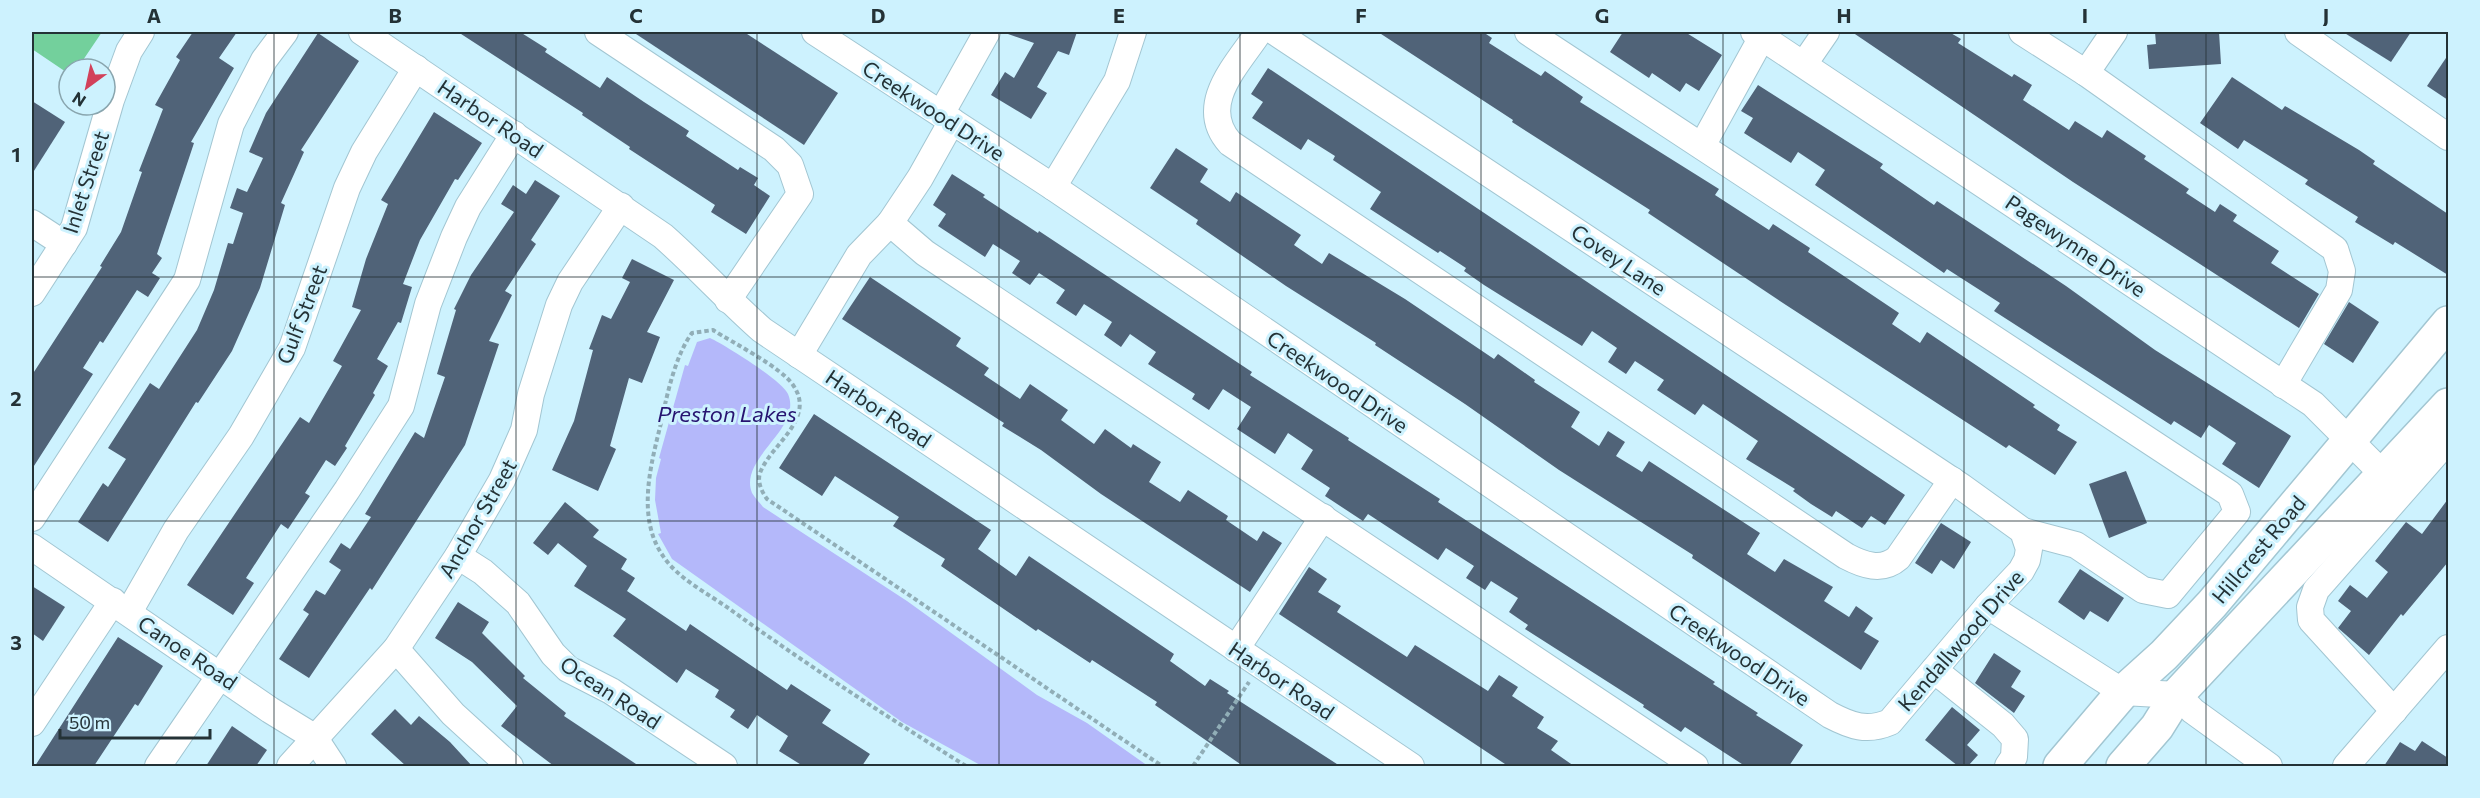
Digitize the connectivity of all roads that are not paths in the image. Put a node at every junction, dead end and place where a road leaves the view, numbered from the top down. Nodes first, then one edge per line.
1 (141, 32) edge
2 (285, 32) edge
3 (362, 32) edge
4 (598, 32) edge
5 (815, 32) edge
6 (987, 32) edge
7 (1133, 32) edge
8 (1258, 32) edge
9 (1275, 32) edge
10 (1528, 32) edge
11 (1826, 32) edge
12 (2022, 32) edge
13 (2114, 32) edge
14 (2298, 32) edge
15 (1758, 34) edge
16 (1804, 64) junction
17 (416, 68) junction
18 (2086, 73) junction
19 (946, 118) junction
20 (514, 134) junction
21 (2448, 137) edge
22 (1702, 146) junction
23 (1053, 187) junction
24 (621, 206) junction
25 (32, 222) edge
26 (890, 223) junction
27 (64, 244) junction
28 (32, 293) edge
29 (728, 300) junction
30 (2448, 323) edge
31 (799, 355) junction
32 (2283, 385) junction
33 (2448, 405) edge
34 (2448, 440) edge
35 (2349, 441) junction
36 (2384, 475) junction
37 (1957, 483) junction
38 (1323, 517) junction
39 (32, 518) edge
40 (2023, 531) junction
41 (32, 547) edge
42 (458, 556) junction
43 (121, 606) junction
44 (1988, 606) junction
45 (396, 648) junction
46 (2448, 648) edge
47 (1236, 649) junction
48 (1934, 670) junction
49 (220, 675) junction
50 (2123, 692) junction
51 (2185, 703) junction
52 (2394, 711) junction
53 (32, 723) edge
54 (1860, 727) joint
55 (314, 737) junction
56 (158, 766) edge
57 (290, 766) edge
58 (333, 766) edge
59 (510, 766) edge
60 (724, 766) edge
61 (1411, 766) edge
62 (1695, 766) edge
63 (2008, 766) edge
64 (2060, 766) edge
65 (2123, 766) edge
66 (2269, 766) edge
67 (2346, 766) edge

1 - 27 street, Inlet Street
2 - 39 street
3 - 17 street, Harbor Road
4 - 29 street
5 - 19 street, Creekwood Drive
6 - 19 street
7 - 23 street
8 - 37 street
9 - 37 street, Covey Lane
10 - 22 street
11 - 16 street
12 - 18 street
13 - 18 street
14 - 21 street
15 - 16 street, Pagewynne Drive
15 - 22 street
16 - 32 street, Pagewynne Drive
17 - 20 street, Harbor Road
17 - 43 street, Gulf Street
18 - 32 street
19 - 23 street, Creekwood Drive
19 - 26 street
20 - 24 street, Harbor Road
20 - 49 street
22 - 40 street
23 - 54 street, Creekwood Drive
24 - 29 street, Harbor Road
24 - 42 street, Anchor Street
25 - 27 street
26 - 31 street
26 - 38 street
27 - 28 street, Inlet Street
29 - 31 street, Harbor Road
30 - 35 main road, Hillcrest Road
31 - 47 street, Harbor Road
32 - 35 street, Pagewynne Drive
33 - 36 main road, Hillcrest Road
34 - 52 street
35 - 36 street, Pagewynne Drive
35 - 50 main road, Hillcrest Road
36 - 51 main road, Hillcrest Road
37 - 40 street
38 - 47 street
38 - 62 street
40 - 44 street, Kendallwood Drive
41 - 43 street, Canoe Road
42 - 45 street, Anchor Street
42 - 60 street, Ocean Road
43 - 49 street, Canoe Road
43 - 53 street, Gulf Street
44 - 48 street, Kendallwood Drive
44 - 50 street
45 - 55 street, Anchor Street
45 - 59 street
46 - 52 street
47 - 61 street, Harbor Road
48 - 54 street, Kendallwood Drive
48 - 63 street
49 - 55 street, Canoe Road
49 - 56 street
50 - 51 street
50 - 64 main road, Hillcrest Road
51 - 65 main road, Hillcrest Road
51 - 66 street
52 - 67 street
55 - 57 street, Anchor Street
55 - 58 street, Canoe Road

